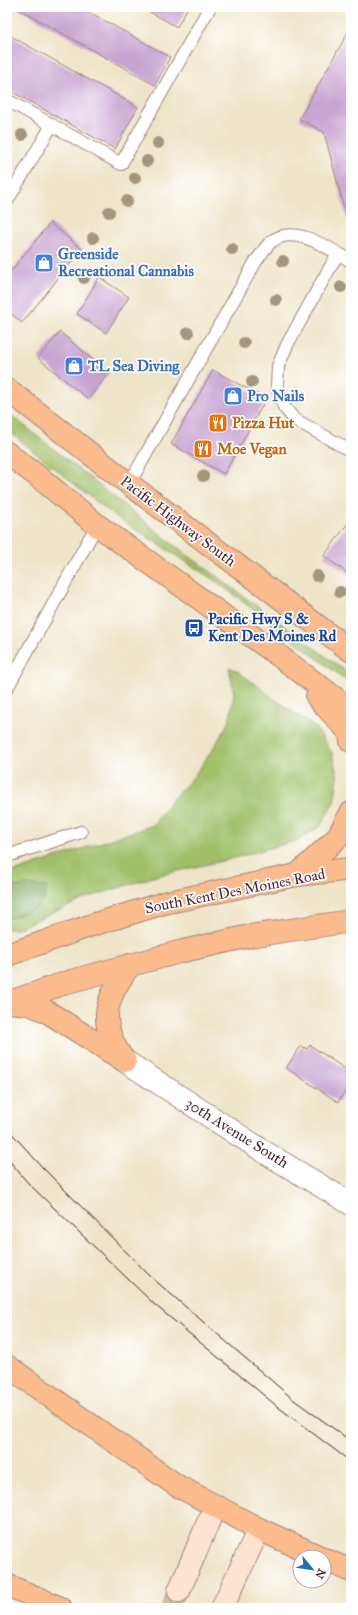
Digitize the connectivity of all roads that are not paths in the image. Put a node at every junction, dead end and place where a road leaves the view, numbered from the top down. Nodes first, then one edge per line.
1 (210, 7) edge
2 (7, 100) edge
3 (52, 125) junction
4 (7, 201) edge
5 (338, 253) junction
6 (351, 260) edge
7 (7, 389) edge
8 (351, 451) edge
9 (7, 453) edge
10 (129, 484) junction
11 (97, 525) junction
12 (349, 644) edge
13 (278, 655) junction
14 (7, 688) edge
15 (351, 710) edge
16 (351, 741) edge
17 (351, 813) edge
18 (81, 832) dead end
19 (7, 856) edge
20 (351, 869) edge
21 (297, 875) junction
22 (351, 921) edge
23 (325, 925) junction
24 (351, 932) edge
25 (12, 950) edge
26 (130, 965) junction
27 (9, 1003) edge
28 (125, 1061) junction
29 (351, 1204) edge
30 (7, 1366) edge
31 (215, 1506) junction
32 (258, 1529) junction
33 (302, 1549) edge
34 (332, 1563) edge
35 (351, 1571) edge
36 (7, 1585) edge
37 (179, 1591) tunnel mouth
38 (55, 1606) edge
39 (222, 1608) edge

1 - 3 lane
2 - 3 lane
3 - 4 lane
5 - 6 lane
5 - 8 lane
5 - 10 lane
7 - 10 main road, Pacific Highway South
9 - 11 main road
10 - 12 main road, Pacific Highway South
11 - 13 main road
11 - 14 lane
13 - 15 main road
13 - 16 main road
17 - 21 main road
18 - 19 lane
20 - 21 main road, South Kent Des Moines Road
21 - 25 main road, South Kent Des Moines Road
22 - 23 main road
23 - 24 main road
23 - 26 main road
26 - 27 main road
26 - 28 main road
27 - 28 main road
28 - 29 street, 30th Avenue South
30 - 31 main road
31 - 32 main road
31 - 37 main road
32 - 33 main road
32 - 39 main road
34 - 35 main road
36 - 38 main road

